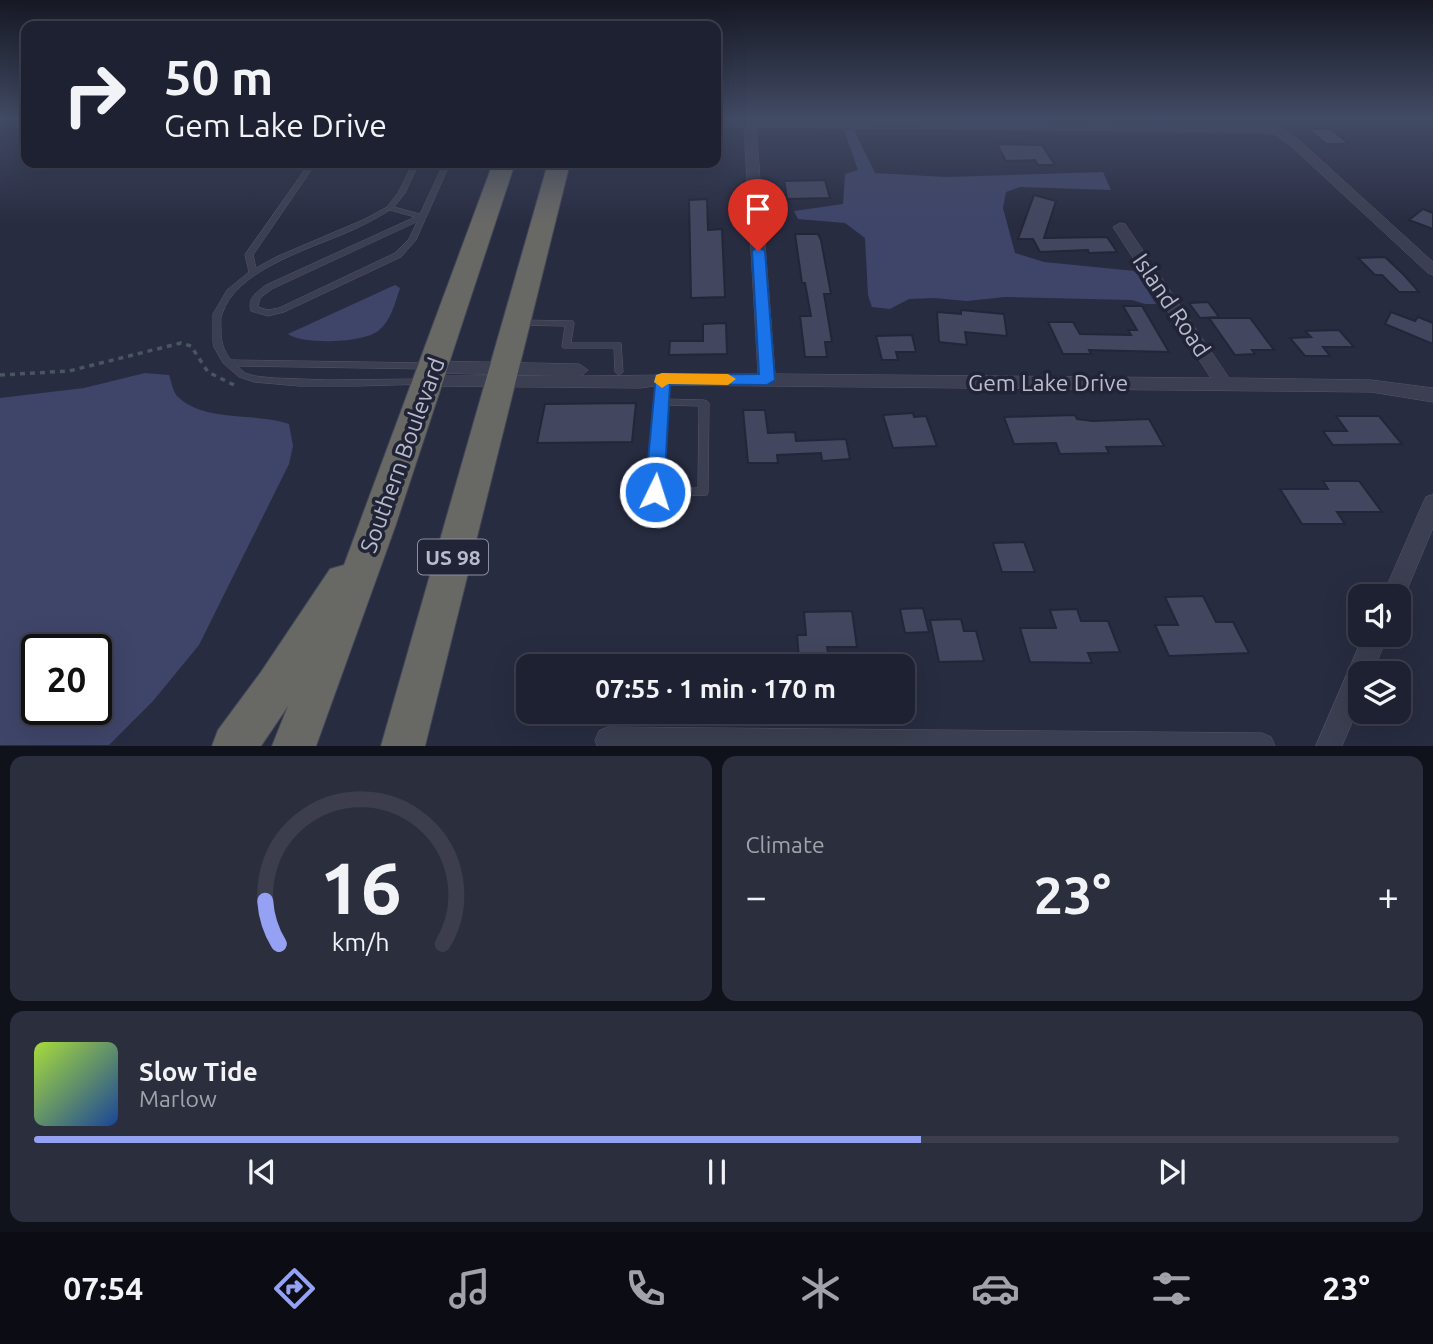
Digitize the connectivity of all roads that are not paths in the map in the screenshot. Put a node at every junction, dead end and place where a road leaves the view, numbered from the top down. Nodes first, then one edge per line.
1 (751, 154) edge
2 (1307, 154) edge
3 (309, 168) edge
4 (413, 168) edge
5 (445, 168) edge
6 (502, 168) edge
7 (558, 168) edge
8 (389, 208) junction
9 (422, 217) junction
10 (1120, 227) dead end
11 (1433, 270) edge
12 (253, 272) junction
13 (516, 323) junction
14 (229, 363) junction
15 (619, 372) junction
16 (432, 374) junction
17 (501, 375) junction
18 (662, 379) junction
19 (767, 380) junction
20 (1224, 384) junction
21 (1433, 395) edge
22 (660, 402) junction
23 (1433, 503) edge
24 (377, 527) junction
25 (1399, 584) edge
26 (1348, 702) edge
27 (298, 738) edge
28 (608, 740) dead end
29 (234, 746) edge
30 (403, 746) edge
31 (1262, 746) edge
32 (1329, 746) edge

1 - 19 street
2 - 11 street
3 - 12 lane
4 - 8 lane
5 - 9 lane
6 - 16 highway, Southern Boulevard
7 - 13 highway, US 98
8 - 9 lane
8 - 12 lane
9 - 9 lane
10 - 20 street, Island Road
12 - 14 lane
13 - 15 lane
13 - 17 highway, US 98
14 - 16 lane
14 - 16 lane
15 - 17 street, Gem Lake Drive
15 - 18 street, Gem Lake Drive
16 - 17 street, Gem Lake Drive
16 - 24 highway, Southern Boulevard
17 - 18 street, Gem Lake Drive
17 - 30 highway, US 98
18 - 19 street, Gem Lake Drive
18 - 22 lane
19 - 20 street, Gem Lake Drive
20 - 21 street, Gem Lake Drive
22 - 22 lane
23 - 25 street
24 - 27 highway, Southern Boulevard
24 - 29 highway
26 - 32 street
28 - 31 street

